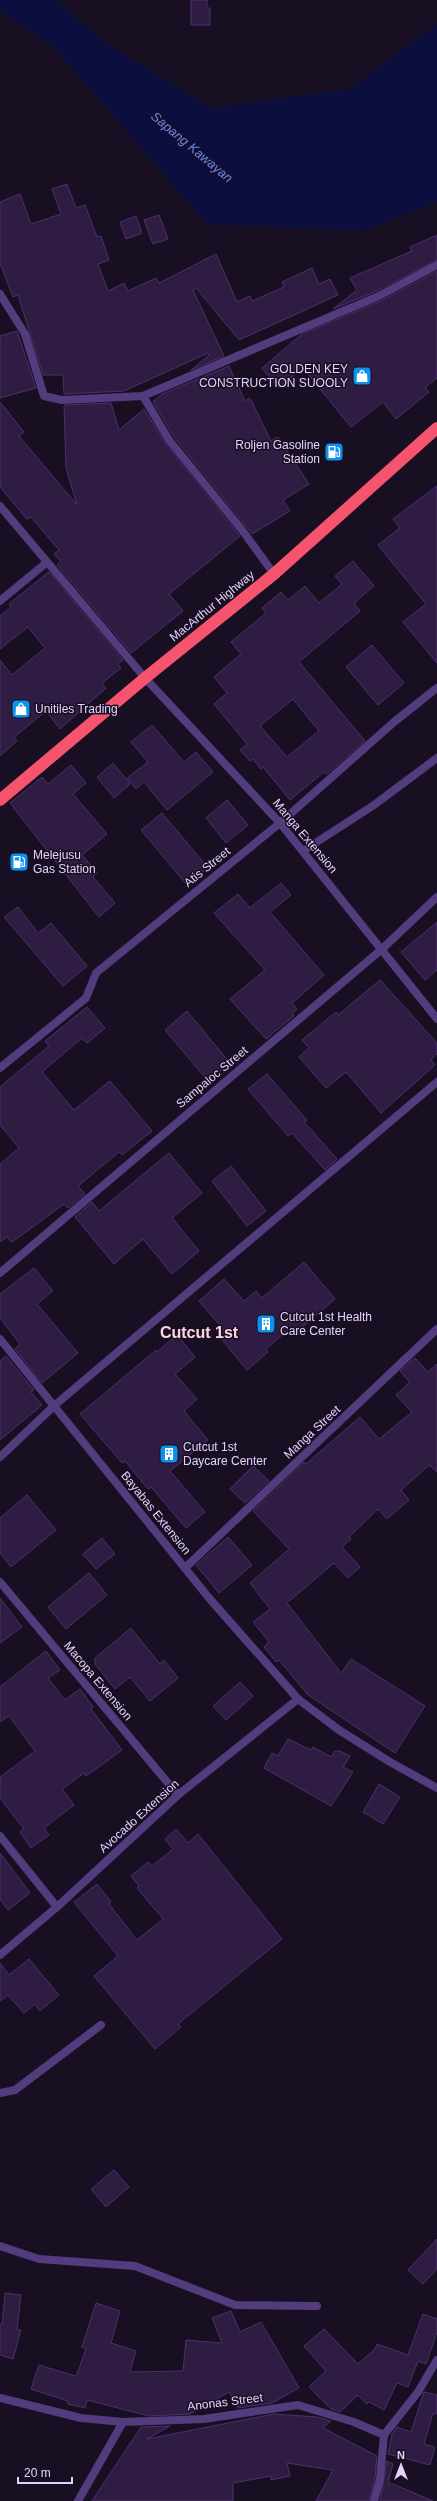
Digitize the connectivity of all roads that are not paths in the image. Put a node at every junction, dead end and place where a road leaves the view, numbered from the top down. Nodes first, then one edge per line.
1 (437, 266) edge
2 (0, 294) edge
3 (142, 396) junction
4 (437, 428) edge
5 (0, 506) edge
6 (46, 563) junction
7 (274, 574) junction
8 (0, 601) edge
9 (145, 678) junction
10 (437, 688) edge
11 (437, 758) edge
12 (0, 800) edge
13 (280, 823) junction
14 (303, 851) junction
15 (437, 897) edge
16 (382, 949) junction
17 (437, 1019) edge
18 (0, 1068) edge
19 (437, 1082) edge
20 (0, 1273) edge
21 (437, 1330) edge
22 (0, 1339) edge
23 (55, 1405) junction
24 (0, 1457) edge
25 (185, 1568) junction
26 (0, 1582) edge
27 (298, 1699) junction
28 (437, 1788) edge
29 (178, 1795) junction
30 (0, 1836) edge
31 (57, 1907) junction
32 (0, 1955) edge
33 (101, 2025) dead end
34 (0, 2093) edge
35 (0, 2246) edge
36 (317, 2306) dead end
37 (437, 2360) edge
38 (0, 2398) edge
39 (123, 2422) junction
40 (384, 2435) junction
41 (78, 2501) edge
42 (374, 2501) edge

1 - 3 street
2 - 3 street
3 - 7 street
4 - 7 highway, MacArthur Highway
5 - 6 street, Manga Extension
6 - 8 street
6 - 9 street, Manga Extension
7 - 9 highway, MacArthur Highway
9 - 12 highway, MacArthur Highway
9 - 13 street, Manga Extension
10 - 13 street, Atis Street
11 - 14 street
13 - 14 street, Manga Extension
13 - 18 street, Atis Street
14 - 16 street, Manga Extension
15 - 16 street, Sampaloc Street
16 - 17 street, Manga Extension
16 - 20 street, Sampaloc Street
19 - 23 street
21 - 25 street, Manga Street
22 - 23 street, Bayabas Extension
23 - 24 street
23 - 25 street, Bayabas Extension
25 - 27 street, Bayabas Extension
26 - 29 street, Macopa Extension
27 - 28 street, Bayabas Extension
27 - 29 street, Avocado Extension
29 - 31 street, Avocado Extension
30 - 31 street
31 - 32 street, Avocado Extension
33 - 34 street
35 - 36 street
37 - 40 street
38 - 39 street, Anonas Street
39 - 40 street, Anonas Street
39 - 41 street
40 - 42 street

